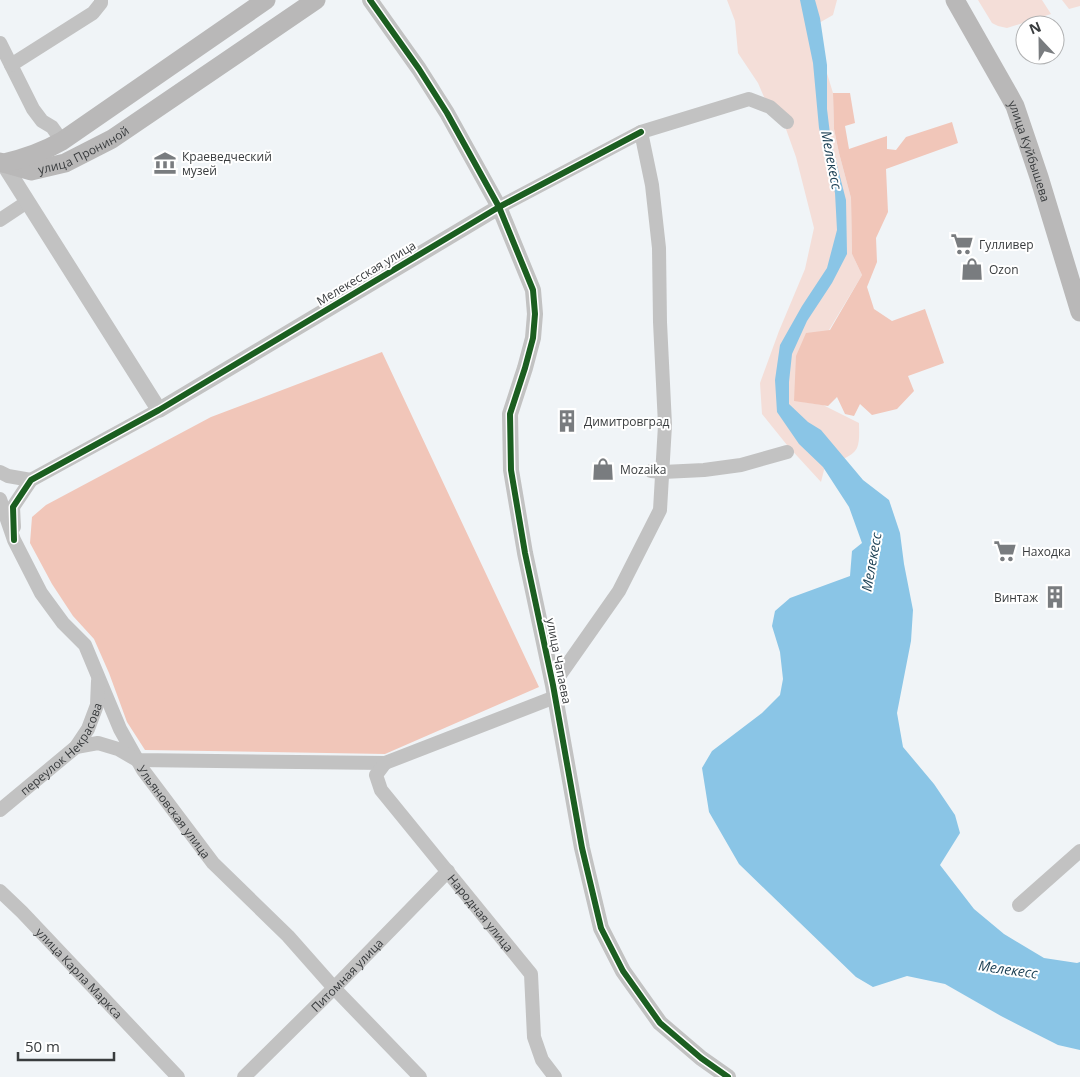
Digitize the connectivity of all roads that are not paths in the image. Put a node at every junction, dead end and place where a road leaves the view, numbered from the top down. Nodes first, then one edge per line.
1 (101, 0) edge
2 (266, 0) edge
3 (316, 0) edge
4 (370, 0) edge
5 (955, 0) edge
6 (0, 43) edge
7 (11, 65) junction
8 (787, 122) dead end
9 (641, 132) junction
10 (62, 141) junction
11 (2, 163) edge
12 (27, 202) junction
13 (499, 207) junction
14 (0, 220) edge
15 (1080, 312) edge
16 (159, 410) junction
17 (788, 452) dead end
18 (0, 472) edge
19 (657, 472) junction
20 (32, 480) junction
21 (0, 499) edge
22 (14, 540) junction
23 (98, 676) junction
24 (554, 691) junction
25 (76, 747) junction
26 (137, 760) junction
27 (385, 763) junction
28 (0, 810) edge
29 (1080, 851) edge
30 (448, 872) junction
31 (0, 891) edge
32 (1019, 904) dead end
33 (334, 988) junction
34 (178, 1077) edge
35 (244, 1077) edge
36 (420, 1077) edge
37 (555, 1077) edge
38 (728, 1077) edge

1 - 7 street
2 - 10 main road, улица Прониной
3 - 11 main road, улица Прониной
4 - 13 street
5 - 15 main road, улица Куйбышева
6 - 7 street
7 - 10 street
8 - 9 street
9 - 13 street
9 - 19 street
10 - 11 main road, улица Прониной
11 - 12 street
12 - 14 street
12 - 16 street
13 - 16 street, Мелекесская улица
13 - 24 street, улица Чапаева
16 - 20 street, Мелекесская улица
17 - 19 street
18 - 20 street
19 - 24 street
20 - 22 street
21 - 22 street, Ульяновская улица
22 - 23 street, Ульяновская улица
23 - 25 street, переулок Некрасова
23 - 26 street, Ульяновская улица
24 - 27 street
24 - 38 street, улица Чапаева
25 - 26 street
25 - 28 street, переулок Некрасова
26 - 27 street
26 - 33 street, Ульяновская улица
27 - 30 street, Народная улица
29 - 32 street
30 - 33 street, Питомная улица
30 - 37 street, Народная улица
31 - 34 street, улица Карла Маркса
33 - 35 street, Питомная улица
33 - 36 street, Ульяновская улица

